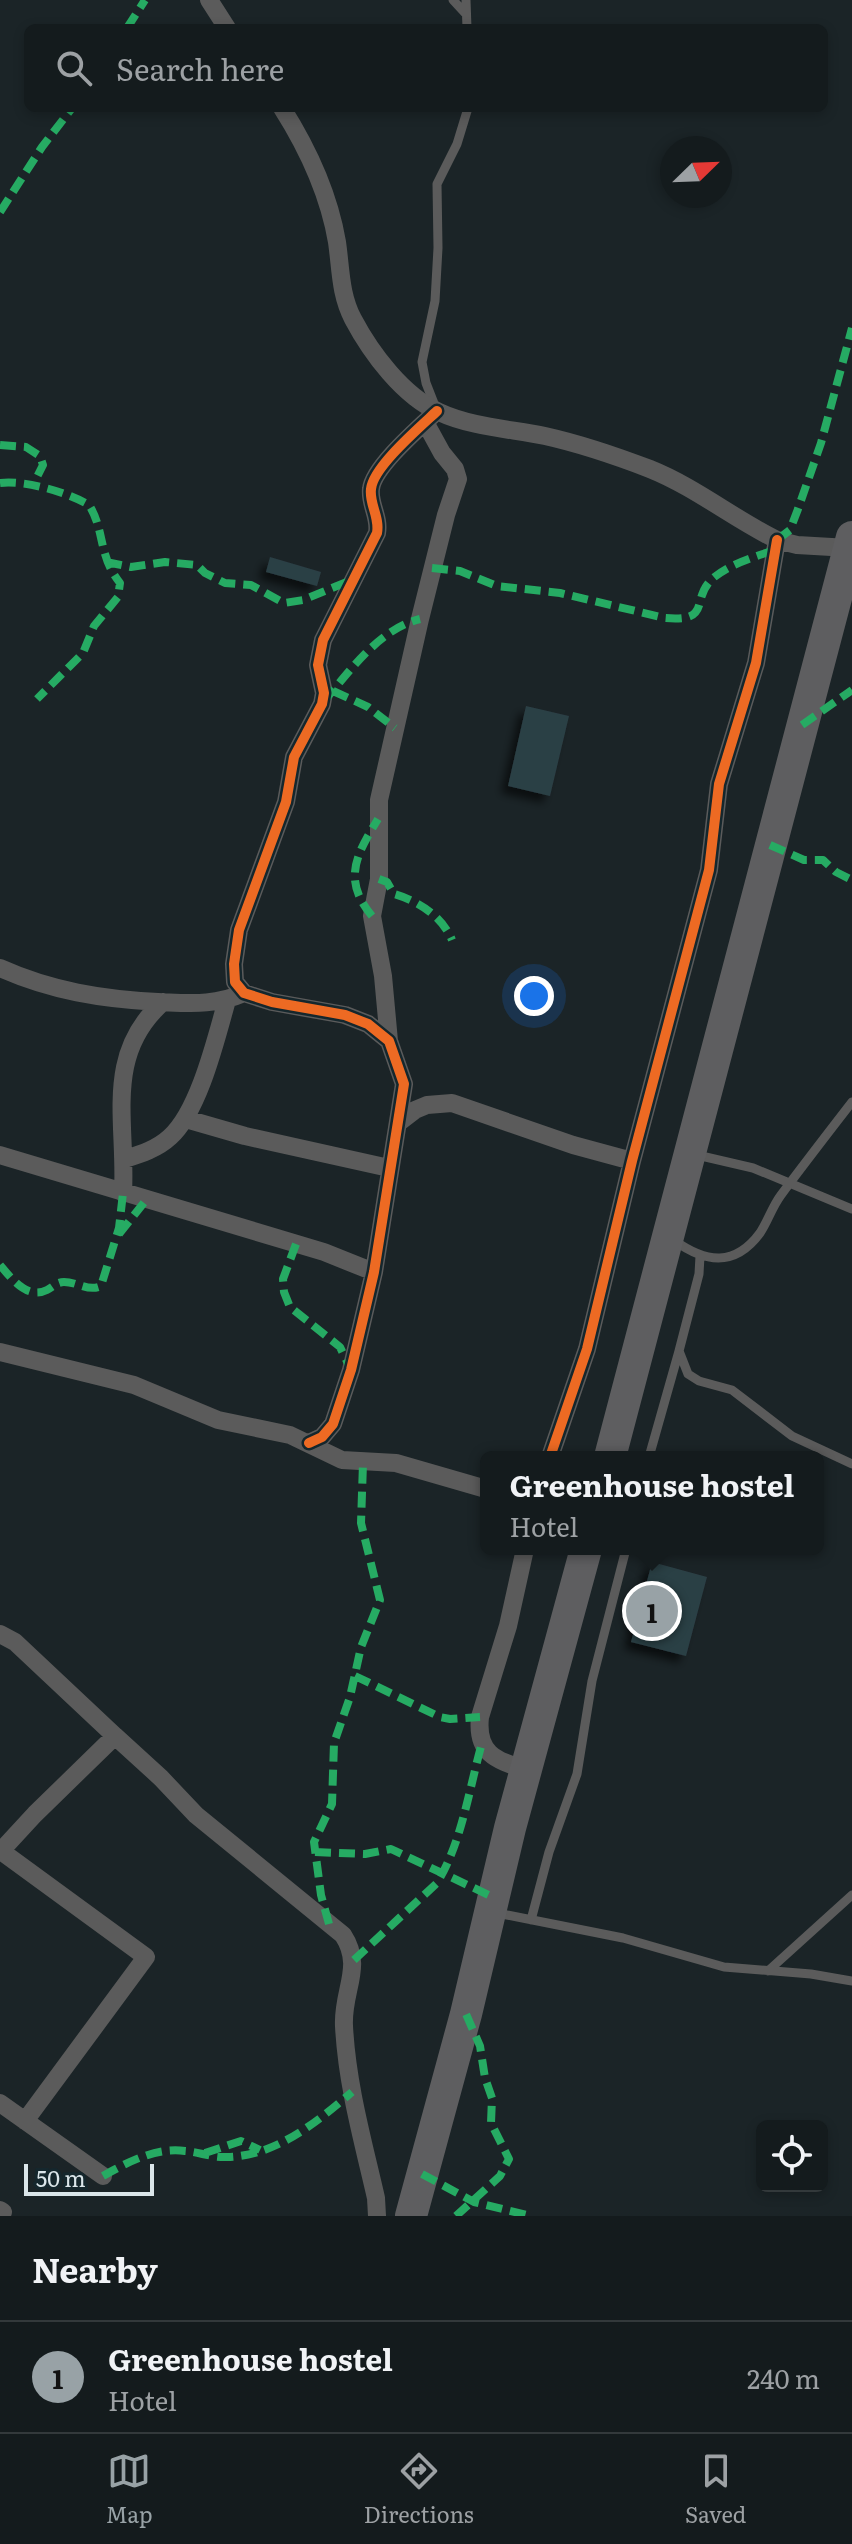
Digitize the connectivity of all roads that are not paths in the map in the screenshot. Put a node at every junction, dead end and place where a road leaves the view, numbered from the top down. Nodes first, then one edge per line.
1 (209, 0) edge
2 (453, 0) edge
3 (466, 0) edge
4 (465, 13) junction
5 (224, 24) edge
6 (466, 24) edge
7 (284, 112) edge
8 (467, 112) edge
9 (431, 417) junction
10 (777, 540) junction
11 (850, 542) edge
12 (0, 968) edge
13 (235, 997) junction
14 (163, 1002) junction
15 (389, 1041) junction
16 (404, 1084) junction
17 (852, 1102) edge
18 (452, 1103) junction
19 (186, 1119) junction
20 (398, 1123) junction
21 (690, 1154) junction
22 (0, 1155) edge
23 (125, 1159) junction
24 (632, 1161) junction
25 (389, 1168) junction
26 (790, 1183) junction
27 (123, 1193) junction
28 (852, 1209) edge
29 (669, 1237) junction
30 (700, 1256) junction
31 (374, 1272) junction
32 (679, 1351) junction
33 (0, 1352) edge
34 (309, 1443) junction
35 (552, 1451) edge
36 (612, 1451) edge
37 (651, 1451) edge
38 (852, 1464) edge
39 (480, 1487) edge
40 (524, 1555) edge
41 (584, 1555) edge
42 (624, 1555) edge
43 (0, 1634) edge
44 (115, 1736) junction
45 (526, 1770) junction
46 (1, 1852) edge
47 (852, 1895) edge
48 (490, 1911) junction
49 (531, 1920) junction
50 (768, 1971) junction
51 (852, 1981) edge
52 (0, 2103) edge
53 (25, 2121) junction
54 (103, 2176) dead end
55 (377, 2216) edge
56 (411, 2216) edge

1 - 5 street
2 - 4 lane
3 - 4 lane
4 - 6 lane
7 - 9 street
8 - 9 lane
9 - 10 street
9 - 13 street
9 - 15 street
10 - 11 street
10 - 24 street
11 - 21 highway
12 - 14 street
13 - 14 street
13 - 15 street
13 - 19 street
14 - 23 street
15 - 16 street
16 - 18 street
16 - 20 street
17 - 26 lane
18 - 20 street
18 - 24 street
19 - 23 street
19 - 25 street
20 - 25 street
21 - 26 lane
21 - 29 highway
22 - 27 street
23 - 27 street
24 - 35 street
25 - 31 street
26 - 28 lane
26 - 30 lane
27 - 31 street
29 - 30 lane
29 - 36 highway
30 - 32 lane
31 - 34 street
32 - 37 lane
32 - 38 lane
33 - 34 street
34 - 39 street
40 - 45 street
41 - 45 highway
42 - 49 lane
43 - 44 street
44 - 46 street
44 - 55 street
45 - 48 highway
46 - 53 street
47 - 50 lane
48 - 49 lane
48 - 56 highway
49 - 50 lane
50 - 51 lane
52 - 53 street
53 - 54 street

